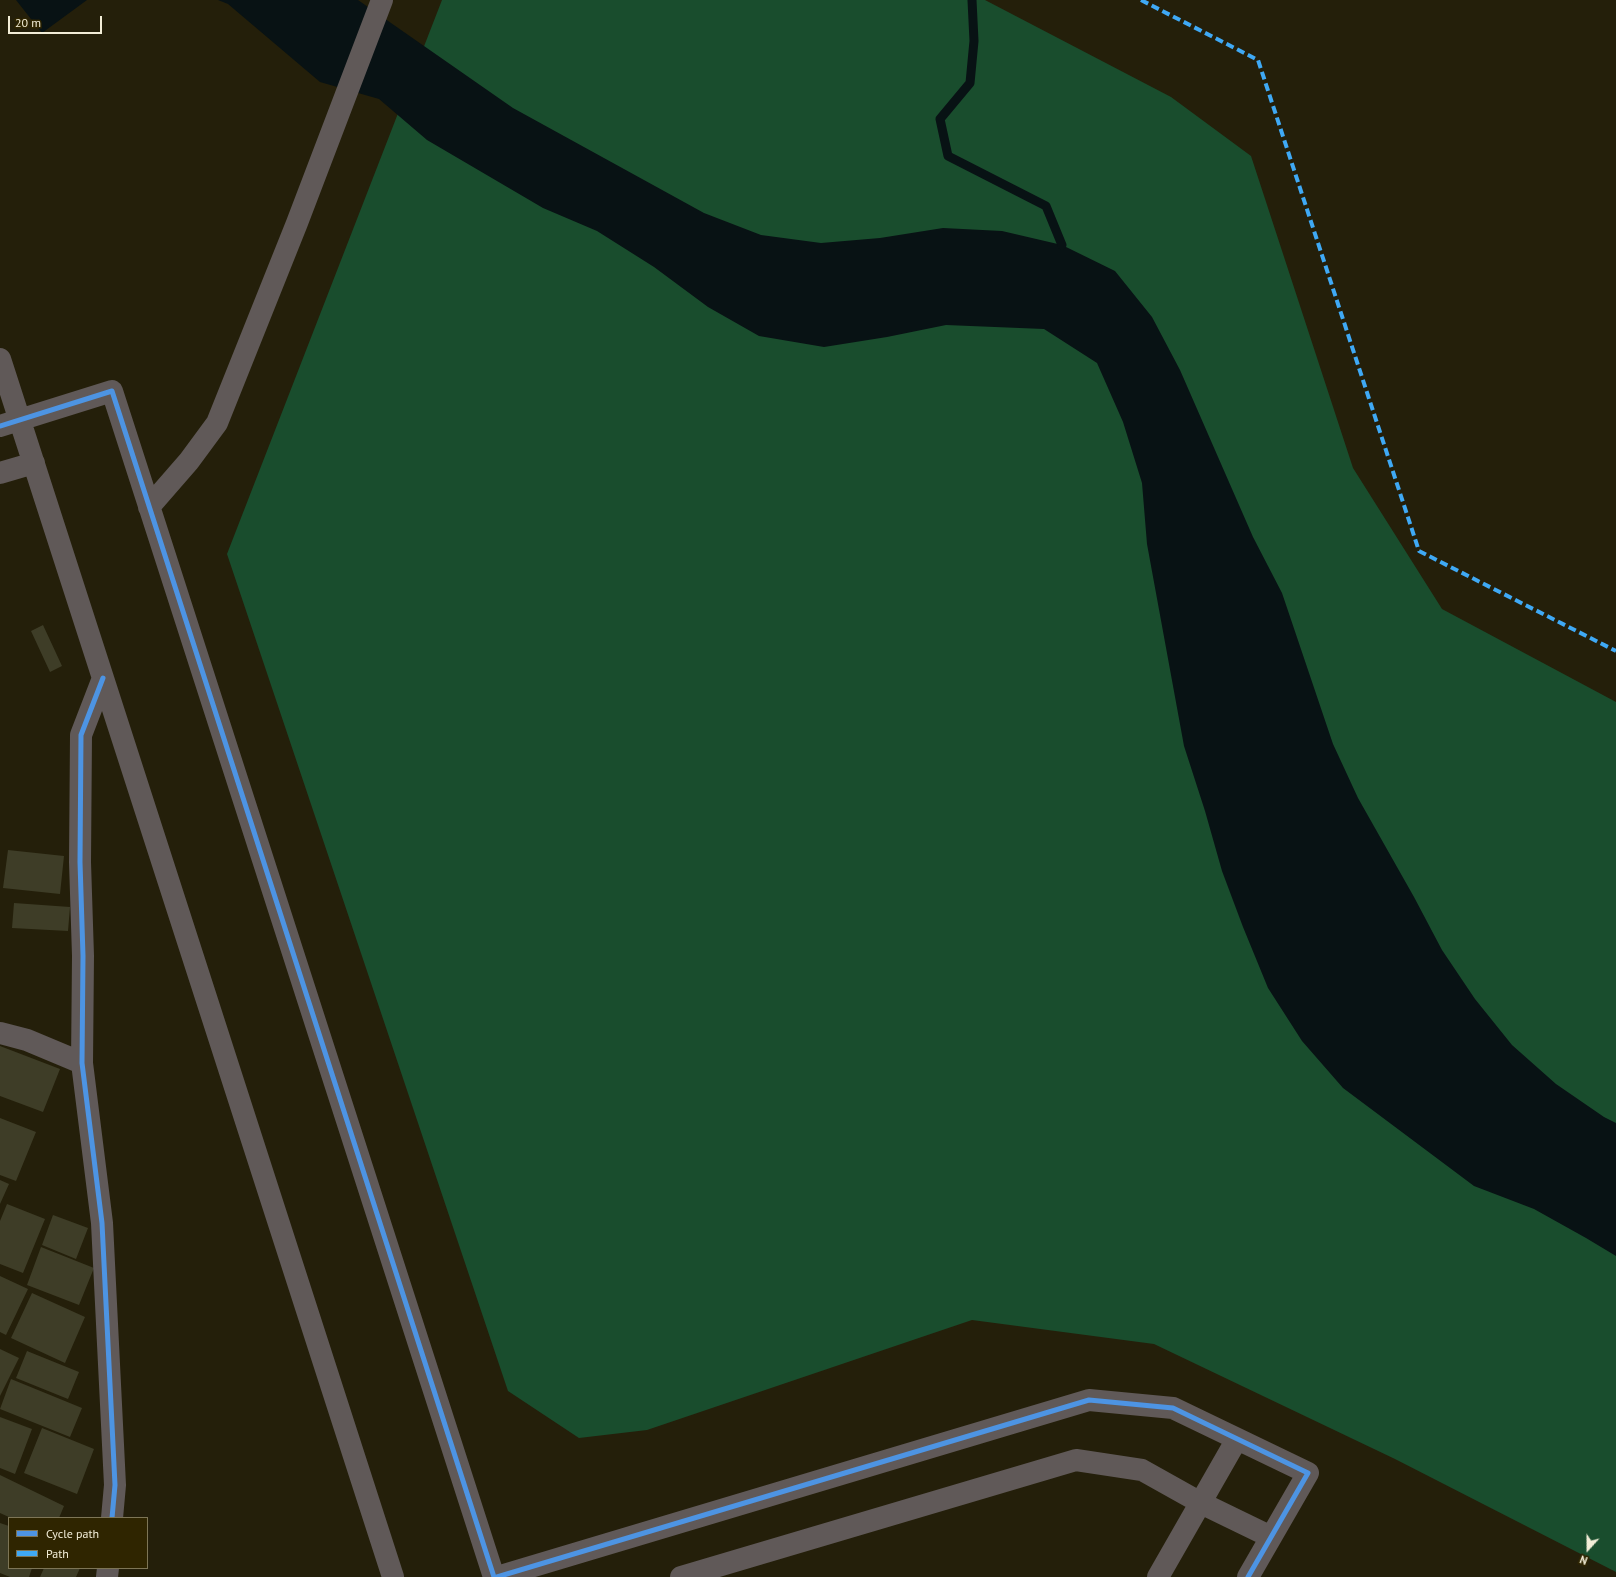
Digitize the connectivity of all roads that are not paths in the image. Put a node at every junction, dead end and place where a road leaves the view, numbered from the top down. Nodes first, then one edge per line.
1 (382, 0) edge
2 (0, 359) edge
3 (10, 423) edge
4 (34, 463) junction
5 (0, 473) edge
6 (150, 507) junction
7 (103, 678) junction
8 (0, 1032) edge
9 (82, 1064) junction
10 (1237, 1439) junction
11 (1201, 1503) junction
12 (112, 1517) edge
13 (1271, 1537) junction
14 (393, 1577) edge
15 (496, 1577) edge
16 (681, 1577) edge
17 (1158, 1577) edge
18 (1248, 1577) edge

1 - 6 street
2 - 3 street
3 - 4 street
3 - 6 street
4 - 5 street
4 - 7 street
6 - 15 street
7 - 9 street
7 - 14 street
8 - 9 street
9 - 12 street
10 - 11 street
10 - 13 street
10 - 15 street
11 - 13 street
11 - 16 street
11 - 17 street
13 - 18 street

